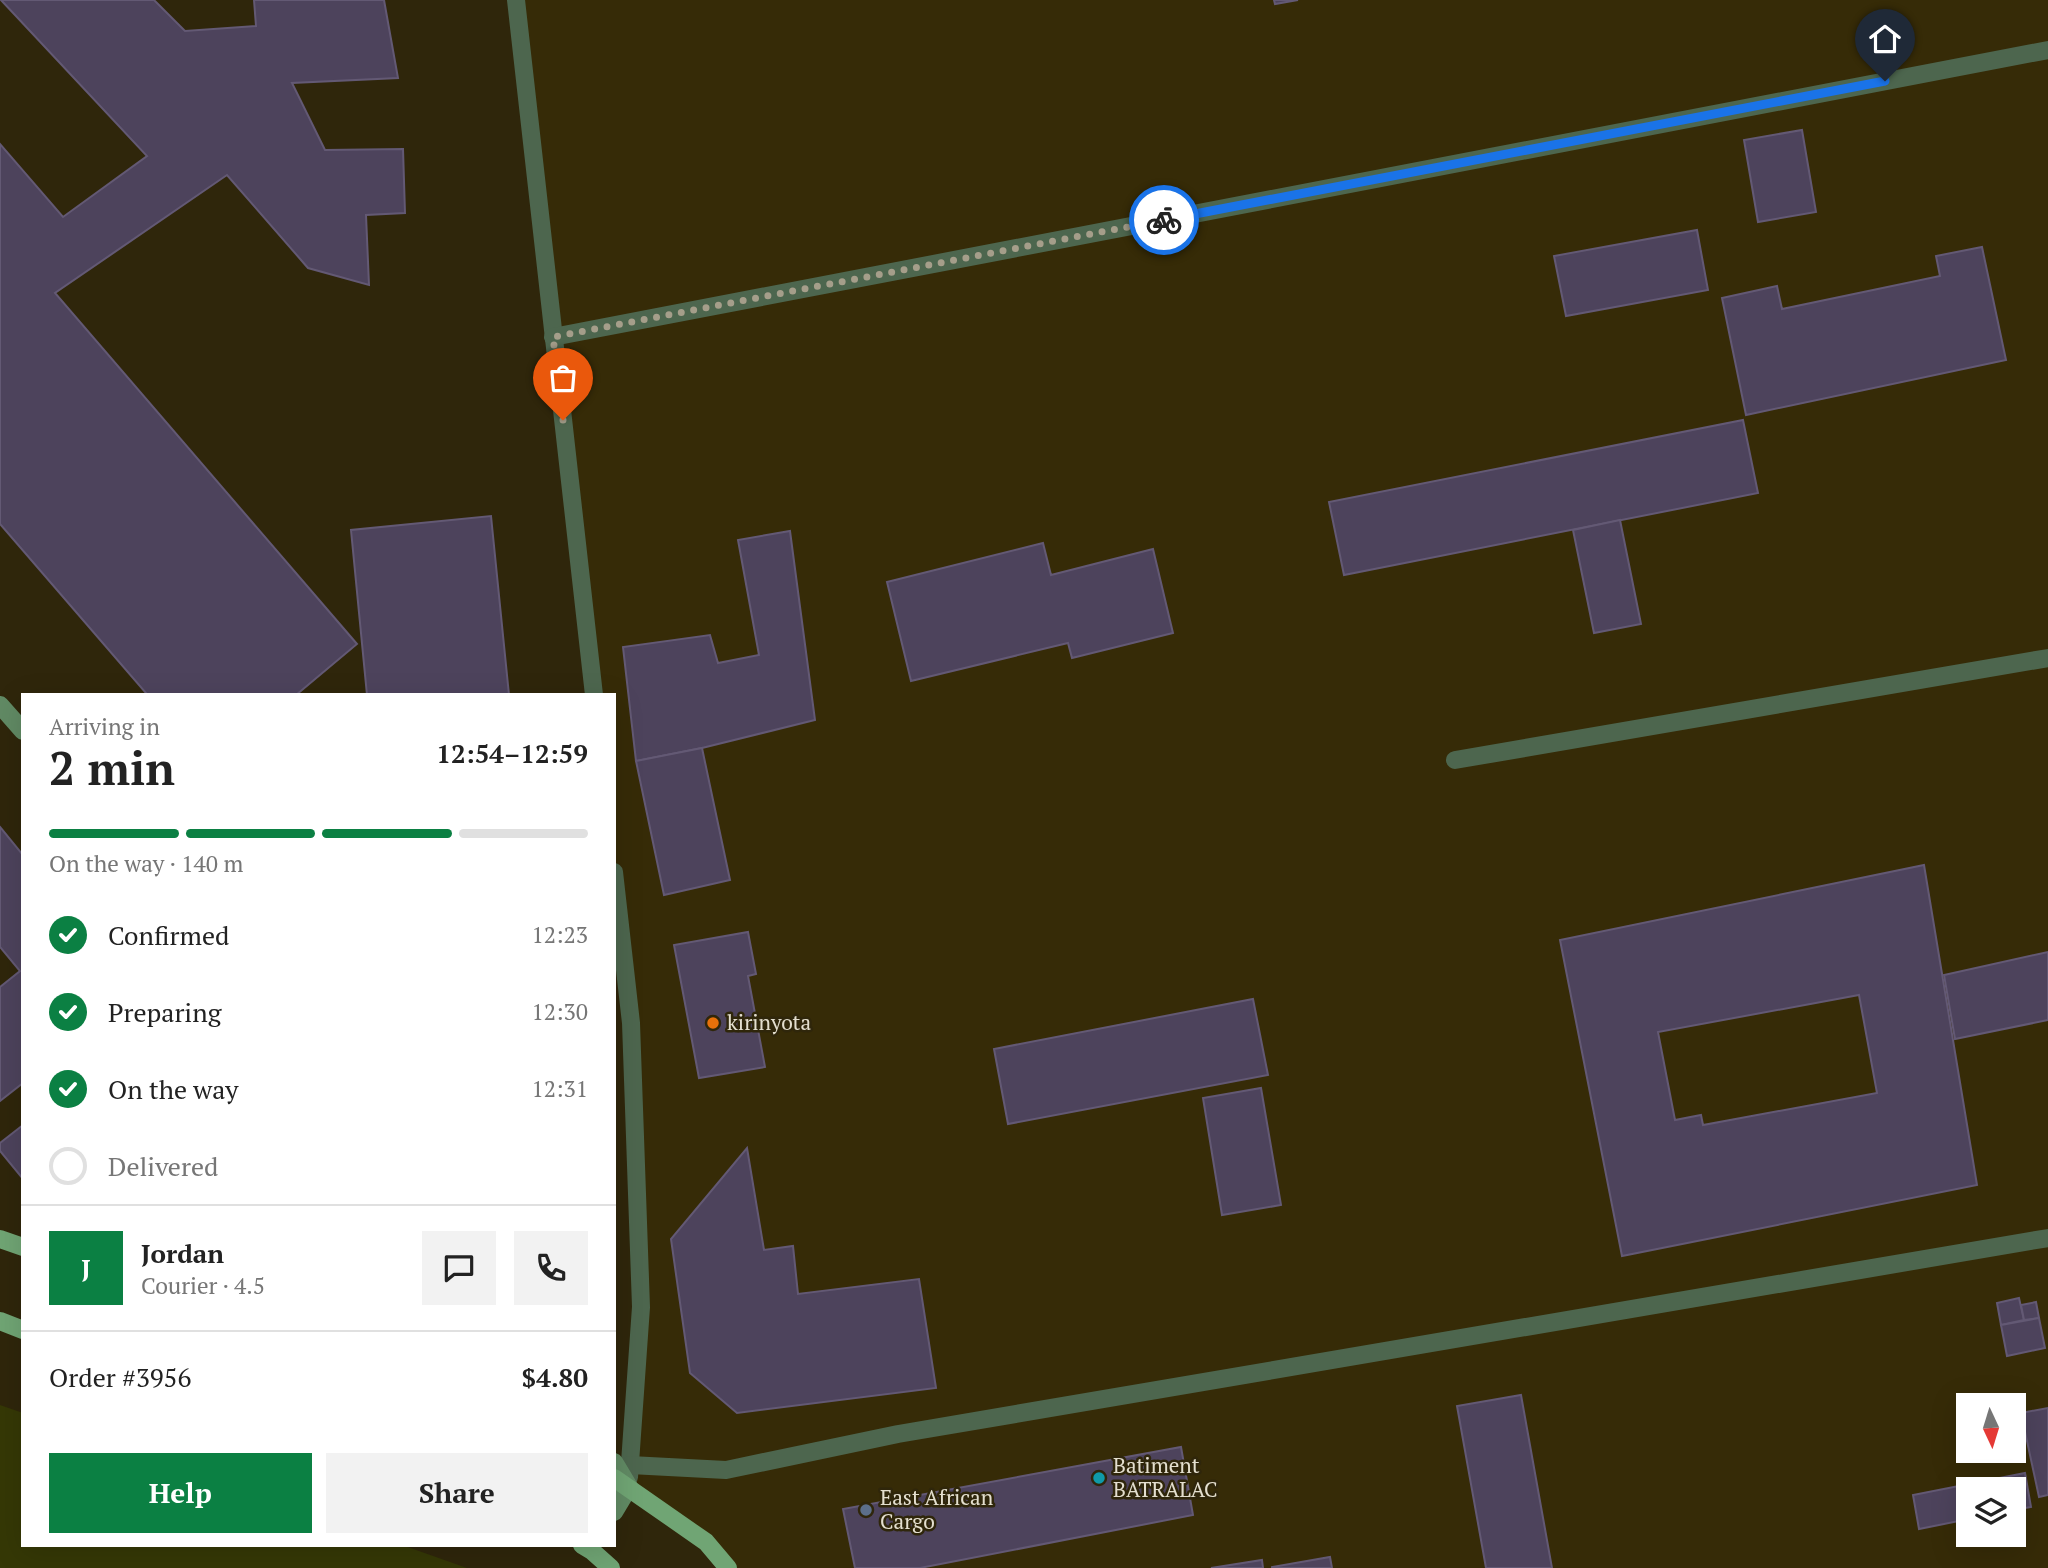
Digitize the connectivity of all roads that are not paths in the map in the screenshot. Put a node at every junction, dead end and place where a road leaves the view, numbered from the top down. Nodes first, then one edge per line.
1 (516, 0) edge
2 (2048, 50) edge
3 (553, 337) junction
4 (2048, 658) edge
5 (594, 693) edge
6 (0, 705) edge
7 (21, 729) edge
8 (1455, 760) dead end
9 (616, 890) edge
10 (2048, 1238) edge
11 (0, 1239) edge
12 (21, 1246) edge
13 (0, 1321) edge
14 (21, 1329) edge
15 (622, 1464) edge
16 (622, 1482) edge
17 (616, 1504) edge
18 (589, 1547) edge
19 (611, 1568) edge
20 (729, 1568) edge

1 - 3 street
2 - 3 street
3 - 5 street
4 - 8 street
6 - 7 street
9 - 15 street
10 - 15 street
11 - 12 main road
13 - 14 main road
15 - 16 street
16 - 17 street
16 - 20 main road
18 - 19 main road

